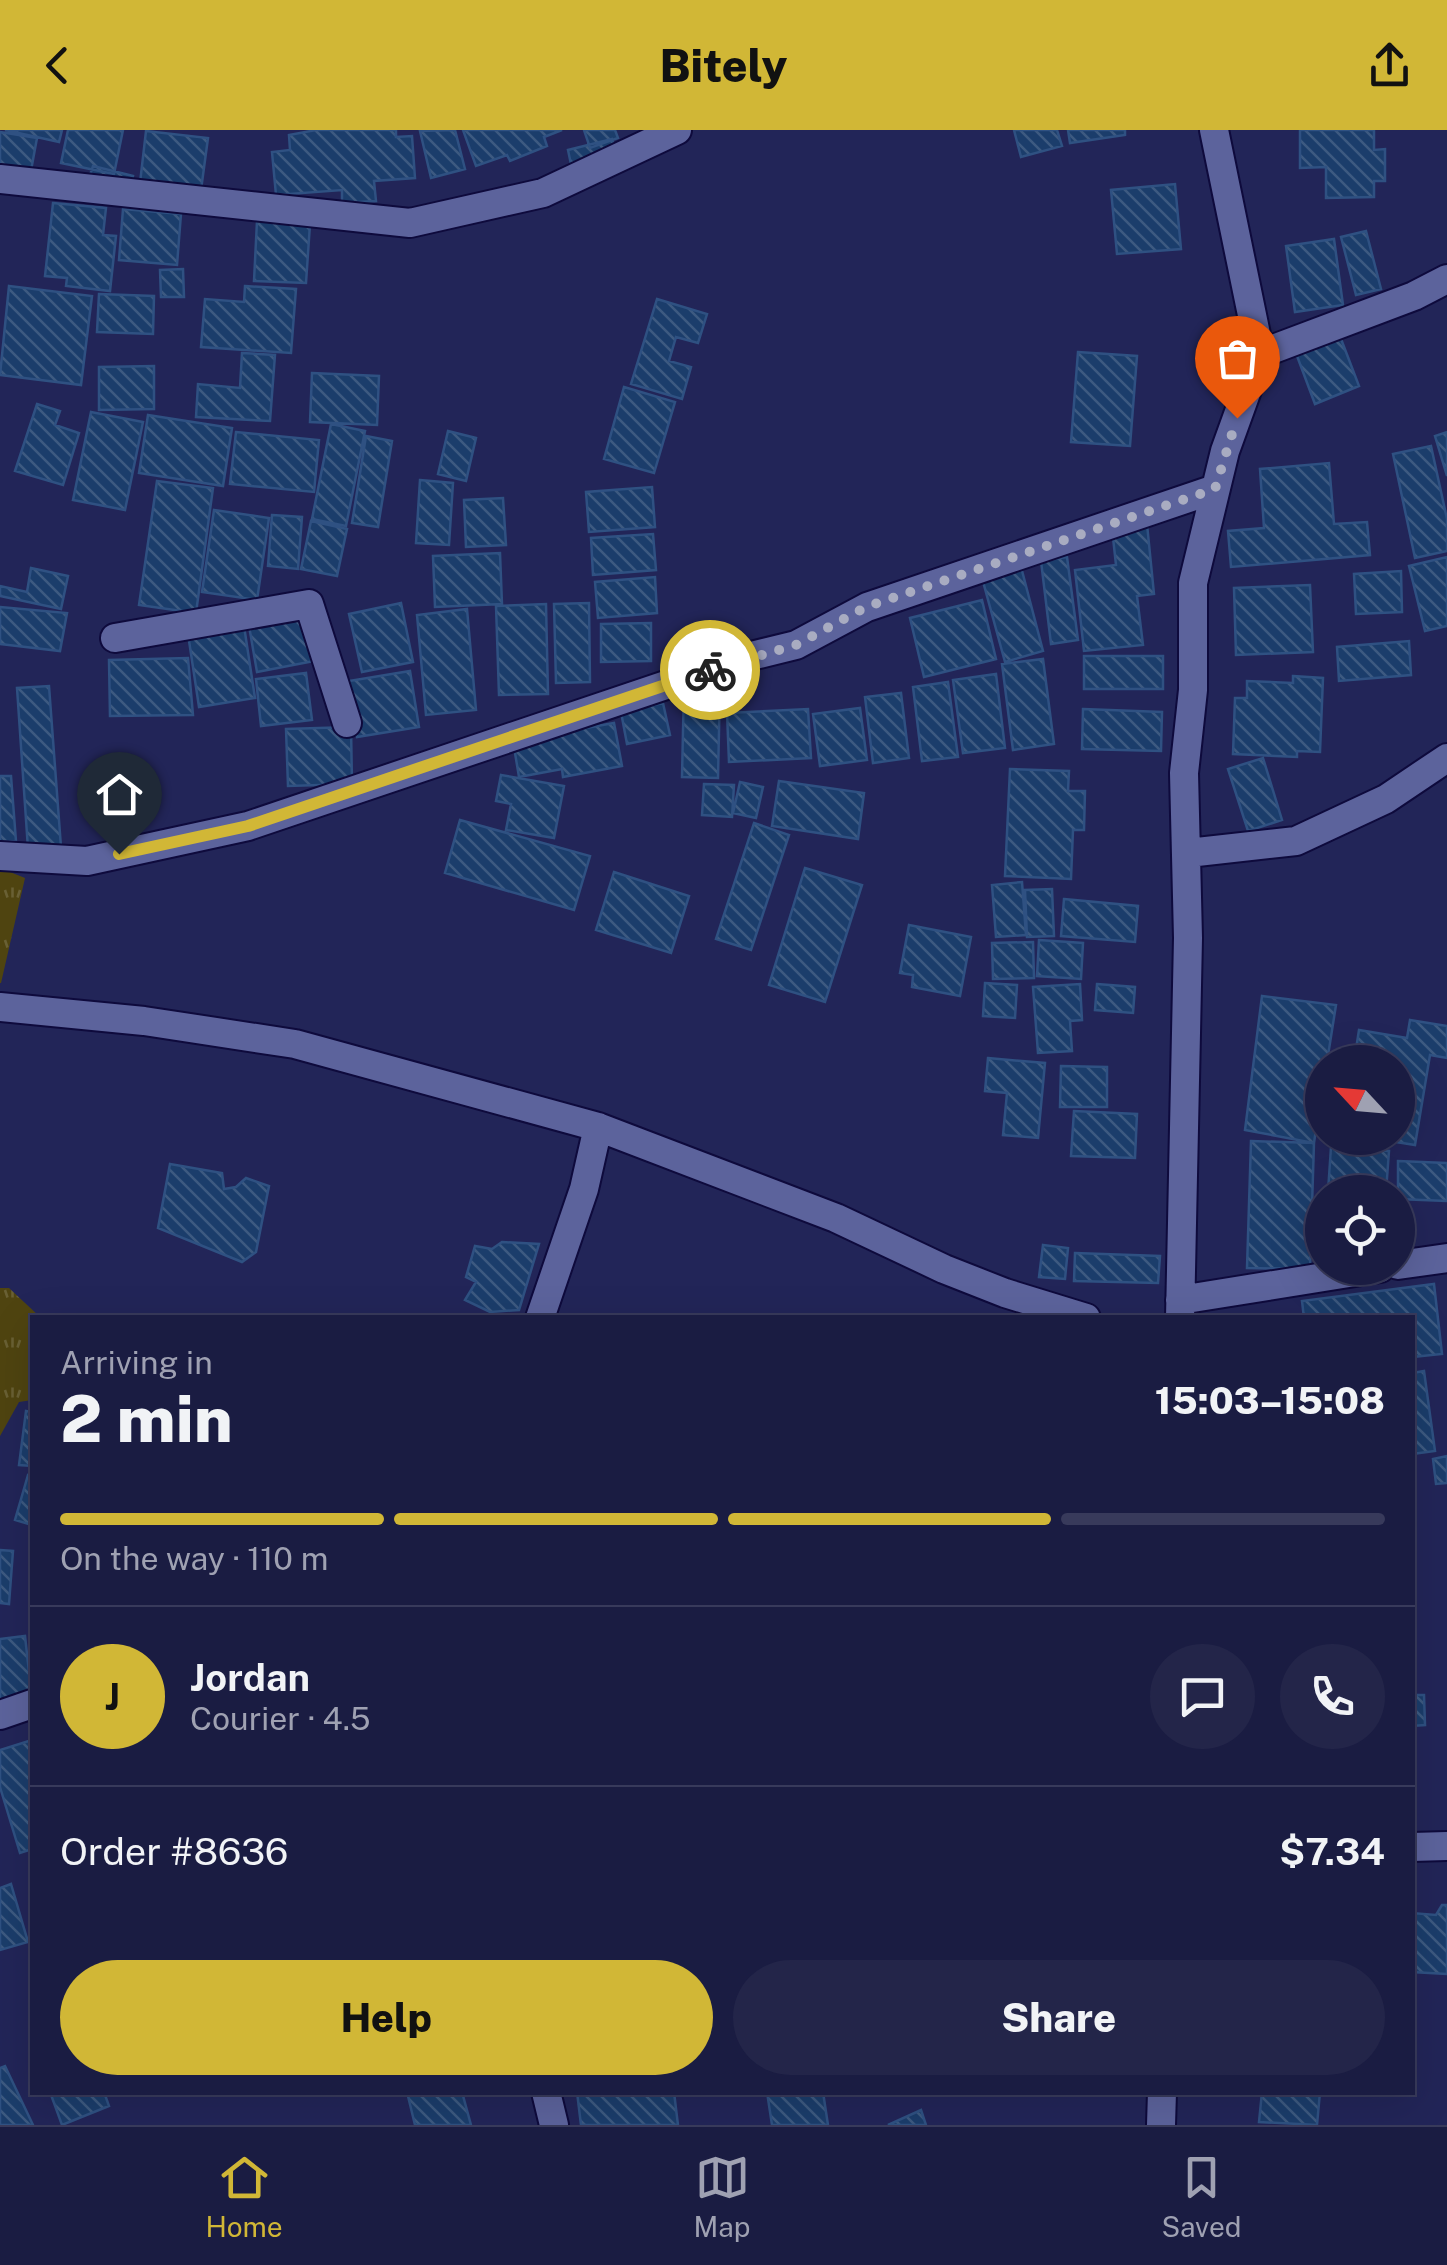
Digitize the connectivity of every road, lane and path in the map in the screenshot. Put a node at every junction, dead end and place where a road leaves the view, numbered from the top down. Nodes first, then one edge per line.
1 (677, 130) edge
2 (1214, 130) edge
3 (0, 180) edge
4 (1447, 279) edge
5 (1260, 354) junction
6 (1215, 489) junction
7 (115, 638) dead end
8 (347, 723) dead end
9 (1447, 758) edge
10 (1188, 852) junction
11 (0, 856) edge
12 (0, 1007) edge
13 (598, 1127) junction
14 (1447, 1258) edge
15 (1415, 1263) edge
16 (1305, 1283) edge
17 (1180, 1309) edge
18 (541, 1315) edge
19 (1076, 1315) edge
20 (30, 1705) edge
21 (0, 1715) edge
22 (1447, 1846) edge
23 (1415, 1847) edge
24 (547, 2095) edge
25 (1162, 2095) edge
26 (554, 2125) edge
27 (1161, 2125) edge

1 - 3 street
2 - 5 street
4 - 5 street
5 - 6 street
6 - 10 street
6 - 11 street
7 - 8 street
9 - 10 street
10 - 17 street
12 - 13 street
13 - 18 street
13 - 19 street
14 - 15 street
16 - 17 street
20 - 21 street
22 - 23 street
24 - 26 street
25 - 27 street

